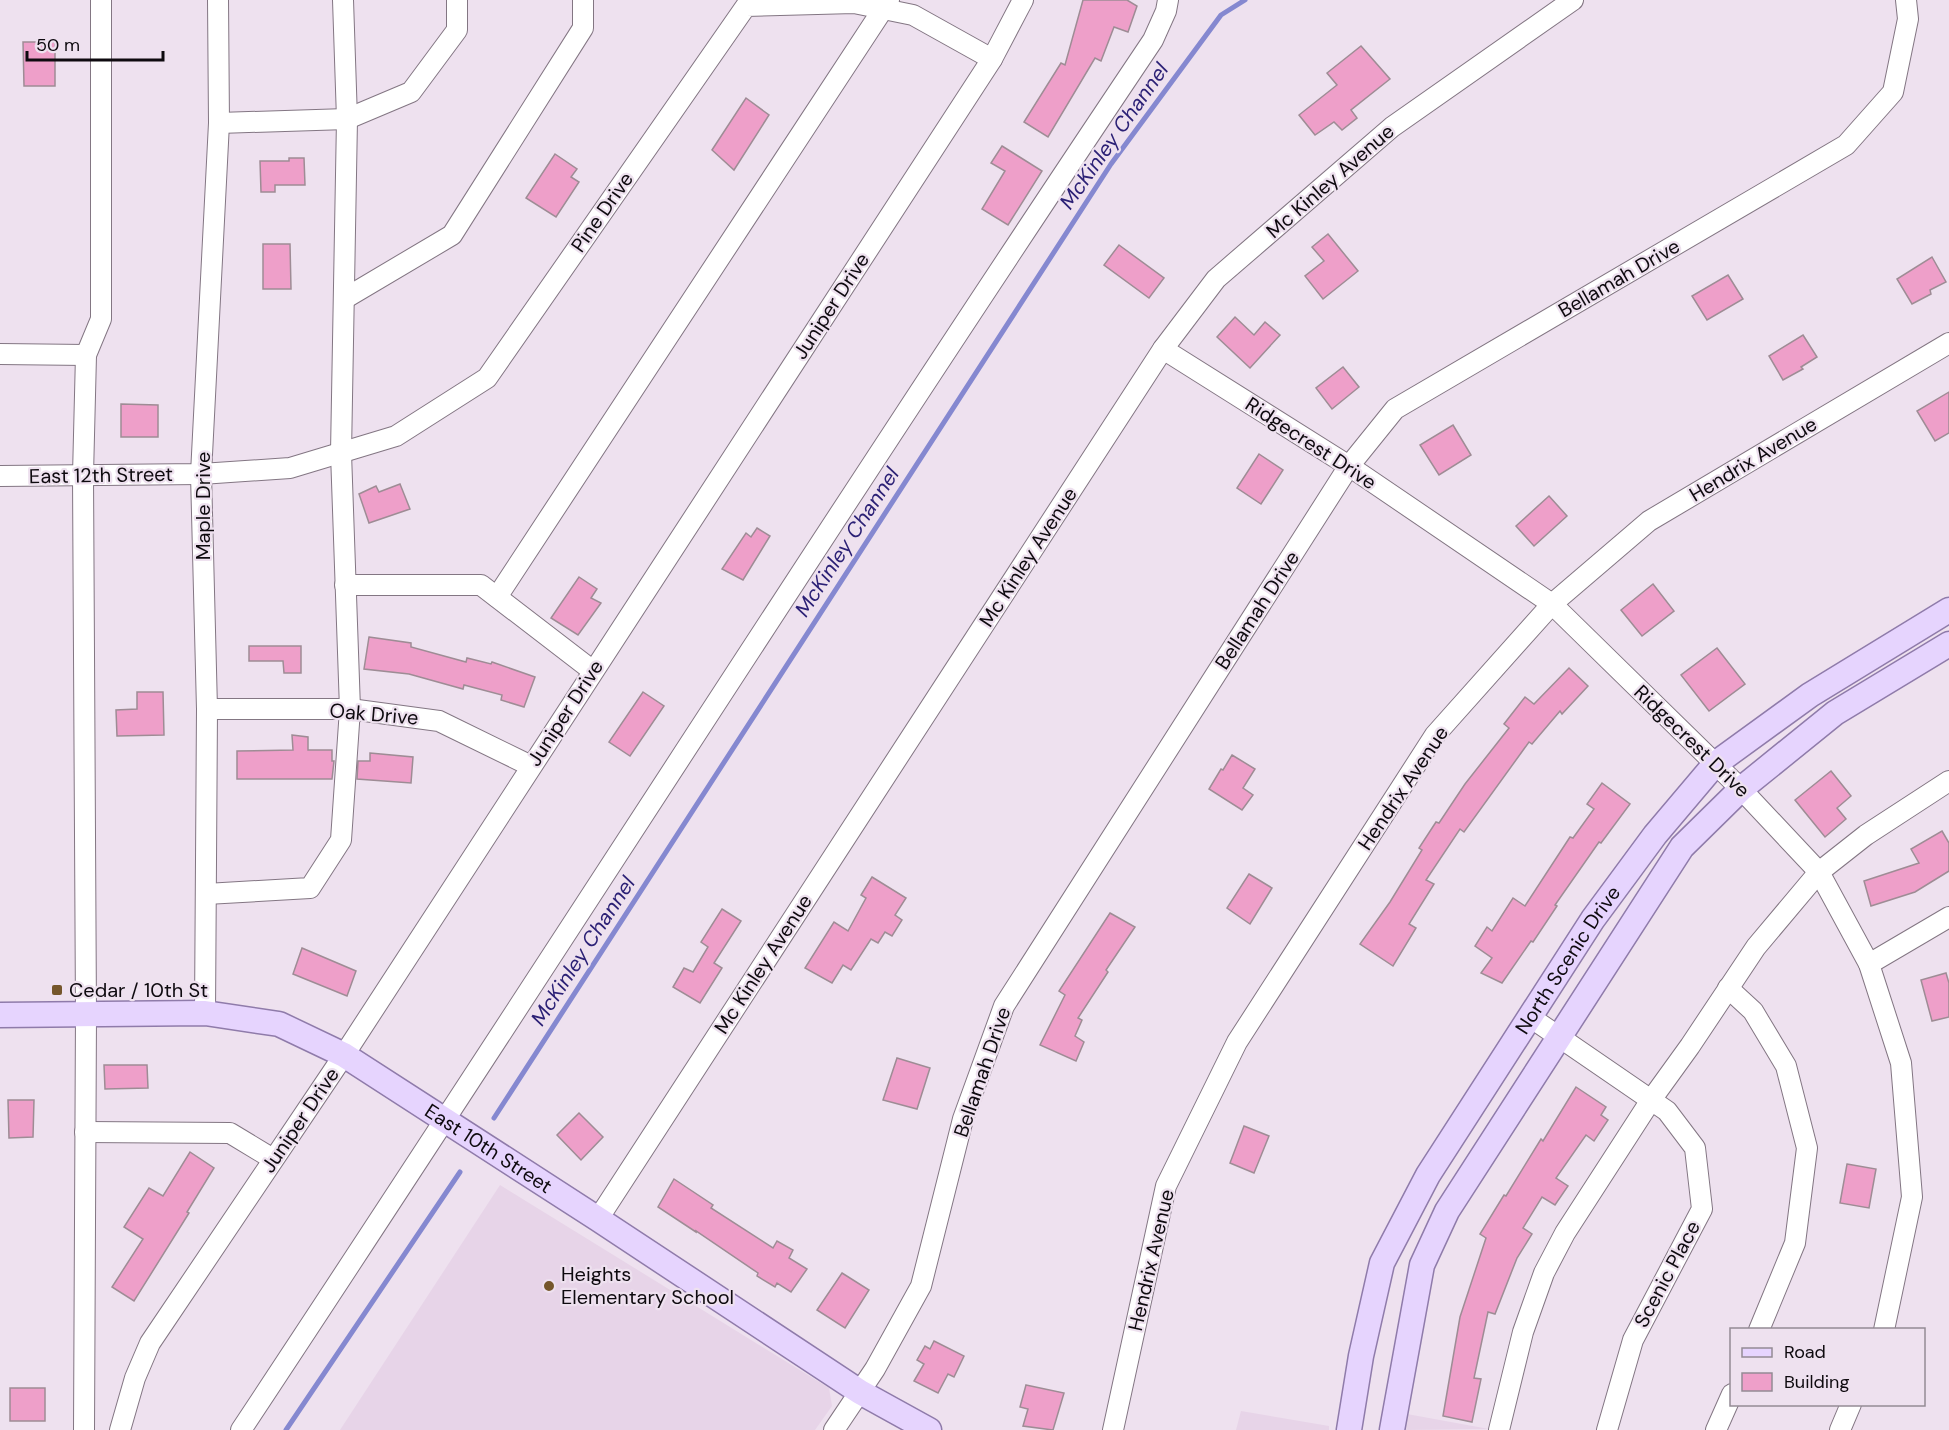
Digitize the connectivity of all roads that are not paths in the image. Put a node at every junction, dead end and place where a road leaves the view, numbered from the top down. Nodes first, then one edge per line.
1 (101, 0) edge
2 (218, 0) edge
3 (343, 0) edge
4 (457, 0) edge
5 (584, 0) edge
6 (1023, 0) edge
7 (1168, 0) edge
8 (1573, 0) edge
9 (1906, 0) edge
10 (886, 4) edge
11 (992, 58) junction
12 (347, 119) junction
13 (219, 123) junction
14 (344, 299) junction
15 (1949, 343) edge
16 (1164, 349) junction
17 (0, 354) edge
18 (86, 355) junction
19 (340, 453) junction
20 (1349, 466) junction
21 (201, 474) junction
22 (83, 475) junction
23 (0, 476) edge
24 (345, 585) junction
25 (497, 597) junction
26 (1552, 604) junction
27 (1949, 610) edge
28 (1949, 644) edge
29 (593, 671) junction
30 (207, 709) junction
31 (350, 709) junction
32 (1714, 764) junction
33 (531, 766) junction
34 (1949, 781) edge
35 (1741, 789) junction
36 (1818, 873) junction
37 (206, 894) junction
38 (1949, 917) edge
39 (1869, 964) junction
40 (1728, 988) junction
41 (205, 1013) junction
42 (86, 1014) junction
43 (0, 1015) edge
44 (1530, 1017) junction
45 (1559, 1036) junction
46 (344, 1055) junction
47 (1651, 1100) junction
48 (446, 1121) junction
49 (85, 1132) junction
50 (273, 1160) junction
51 (598, 1219) junction
52 (1760, 1328) edge
53 (1884, 1328) edge
54 (860, 1392) junction
55 (1730, 1396) edge
56 (1850, 1406) edge
57 (84, 1430) edge
58 (120, 1430) edge
59 (241, 1430) edge
60 (834, 1430) edge
61 (929, 1430) edge
62 (1113, 1430) edge
63 (1349, 1430) edge
64 (1392, 1430) edge
65 (1499, 1430) edge
66 (1607, 1430) edge
67 (1716, 1430) edge
68 (1840, 1430) edge

1 - 18 street
2 - 13 street, Maple Drive
3 - 12 street
4 - 12 street
5 - 14 street
6 - 11 street, Juniper Drive
7 - 48 street
8 - 16 street, Mc Kinley Avenue
9 - 20 street, Bellamah Drive
10 - 11 street, Pine Drive
10 - 19 street, Pine Drive
10 - 25 street
11 - 29 street, Juniper Drive
12 - 13 street
12 - 14 street
13 - 21 street, Maple Drive
14 - 19 street
15 - 26 street, Hendrix Avenue
16 - 20 street, Ridgecrest Drive
16 - 51 street, Mc Kinley Avenue
17 - 18 street
18 - 22 street
19 - 21 street, Pine Drive
19 - 24 street
20 - 26 street, Ridgecrest Drive
20 - 54 street, Bellamah Drive
21 - 22 street, East 12th Street
21 - 30 street, Maple Drive
22 - 23 street, East 12th Street
22 - 42 street
24 - 25 street
24 - 31 street
25 - 29 street
26 - 32 street, Ridgecrest Drive
26 - 62 street, Hendrix Avenue
27 - 32 main road, North Scenic Drive
28 - 35 main road, North Scenic Drive
29 - 33 street, Juniper Drive
30 - 31 street, Oak Drive
30 - 37 street, Maple Drive
31 - 33 street, Oak Drive
31 - 37 street
32 - 35 street, Ridgecrest Drive
32 - 44 main road, North Scenic Drive
33 - 46 street, Juniper Drive
34 - 36 street
35 - 36 street, Ridgecrest Drive
35 - 45 main road, North Scenic Drive
36 - 39 street, Ridgecrest Drive
36 - 40 street
37 - 41 street, Maple Drive
38 - 39 street
39 - 53 street, Ridgecrest Drive
40 - 47 street
40 - 52 street
41 - 42 main road, East 10th Street
41 - 46 main road, East 10th Street
42 - 43 main road, East 10th Street
42 - 49 street
44 - 45 street, Scenic Place
44 - 63 main road, North Scenic Drive
45 - 47 street, Scenic Place
45 - 64 main road, North Scenic Drive
46 - 48 main road, East 10th Street
46 - 50 street, Juniper Drive
47 - 65 street
47 - 66 street, Scenic Place
48 - 51 main road, East 10th Street
48 - 59 street
49 - 50 street
49 - 57 street
50 - 58 street, Juniper Drive
51 - 54 main road, East 10th Street
54 - 60 street, Bellamah Drive
54 - 61 main road, East 10th Street
55 - 67 street
56 - 68 street

